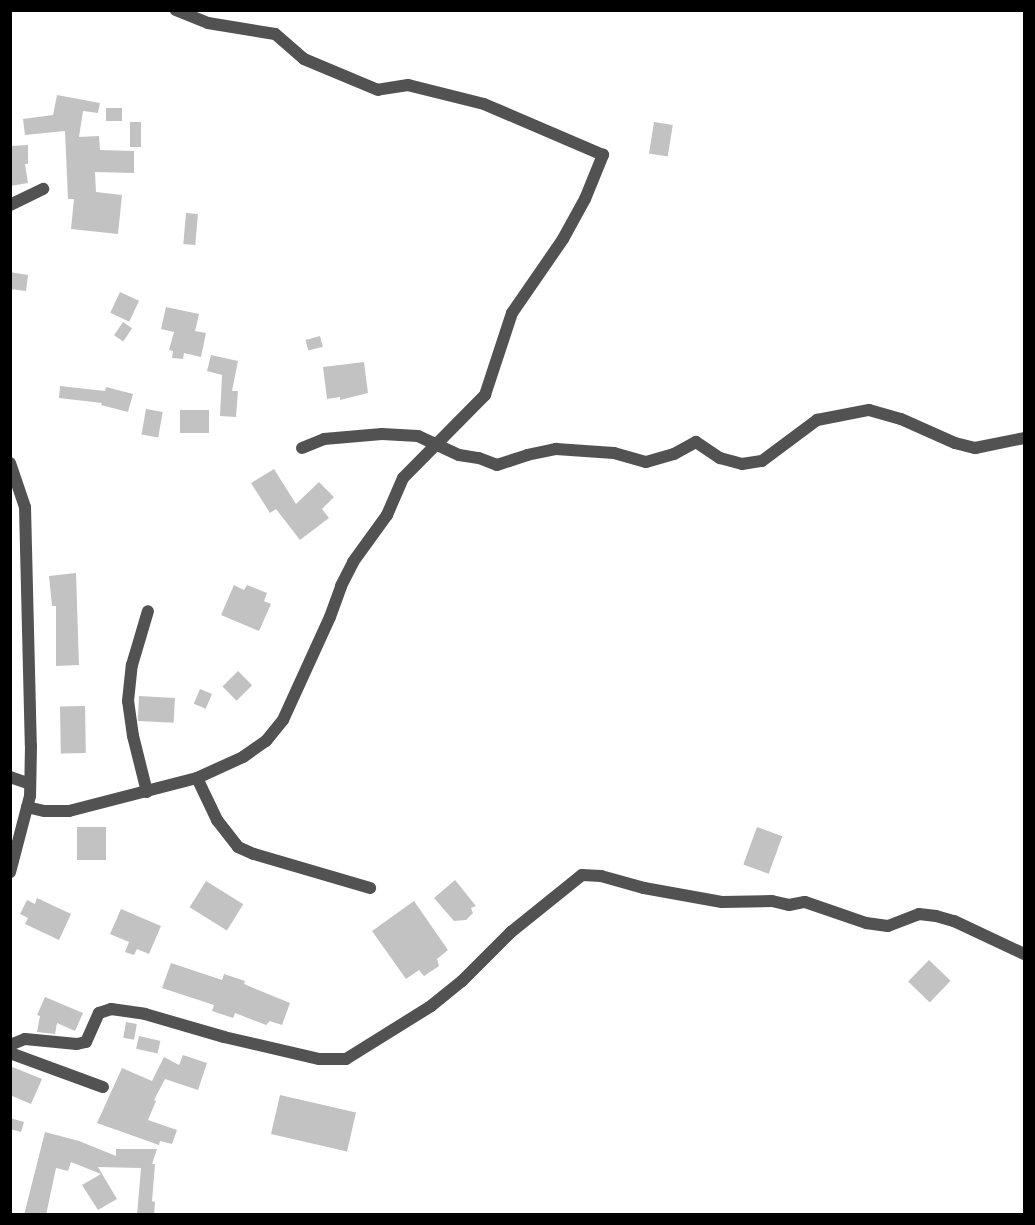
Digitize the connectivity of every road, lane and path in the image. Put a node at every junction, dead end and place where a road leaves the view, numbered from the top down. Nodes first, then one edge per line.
1 (176, 10) edge
2 (42, 189) dead end
3 (10, 205) edge
4 (1024, 438) edge
5 (437, 444) junction
6 (302, 448) dead end
7 (10, 463) edge
8 (148, 611) dead end
9 (10, 777) edge
10 (197, 778) junction
11 (30, 784) junction
12 (147, 792) junction
13 (27, 807) junction
14 (10, 873) edge
15 (370, 888) dead end
16 (1024, 954) edge
17 (10, 1045) edge
18 (10, 1053) edge
19 (103, 1087) dead end

1 - 5 street
2 - 3 street
4 - 5 street
5 - 6 street
5 - 10 street
7 - 11 street
8 - 12 street
9 - 11 street
10 - 12 street
10 - 15 street
11 - 13 street
12 - 13 street
13 - 14 street
16 - 17 street
18 - 19 street

